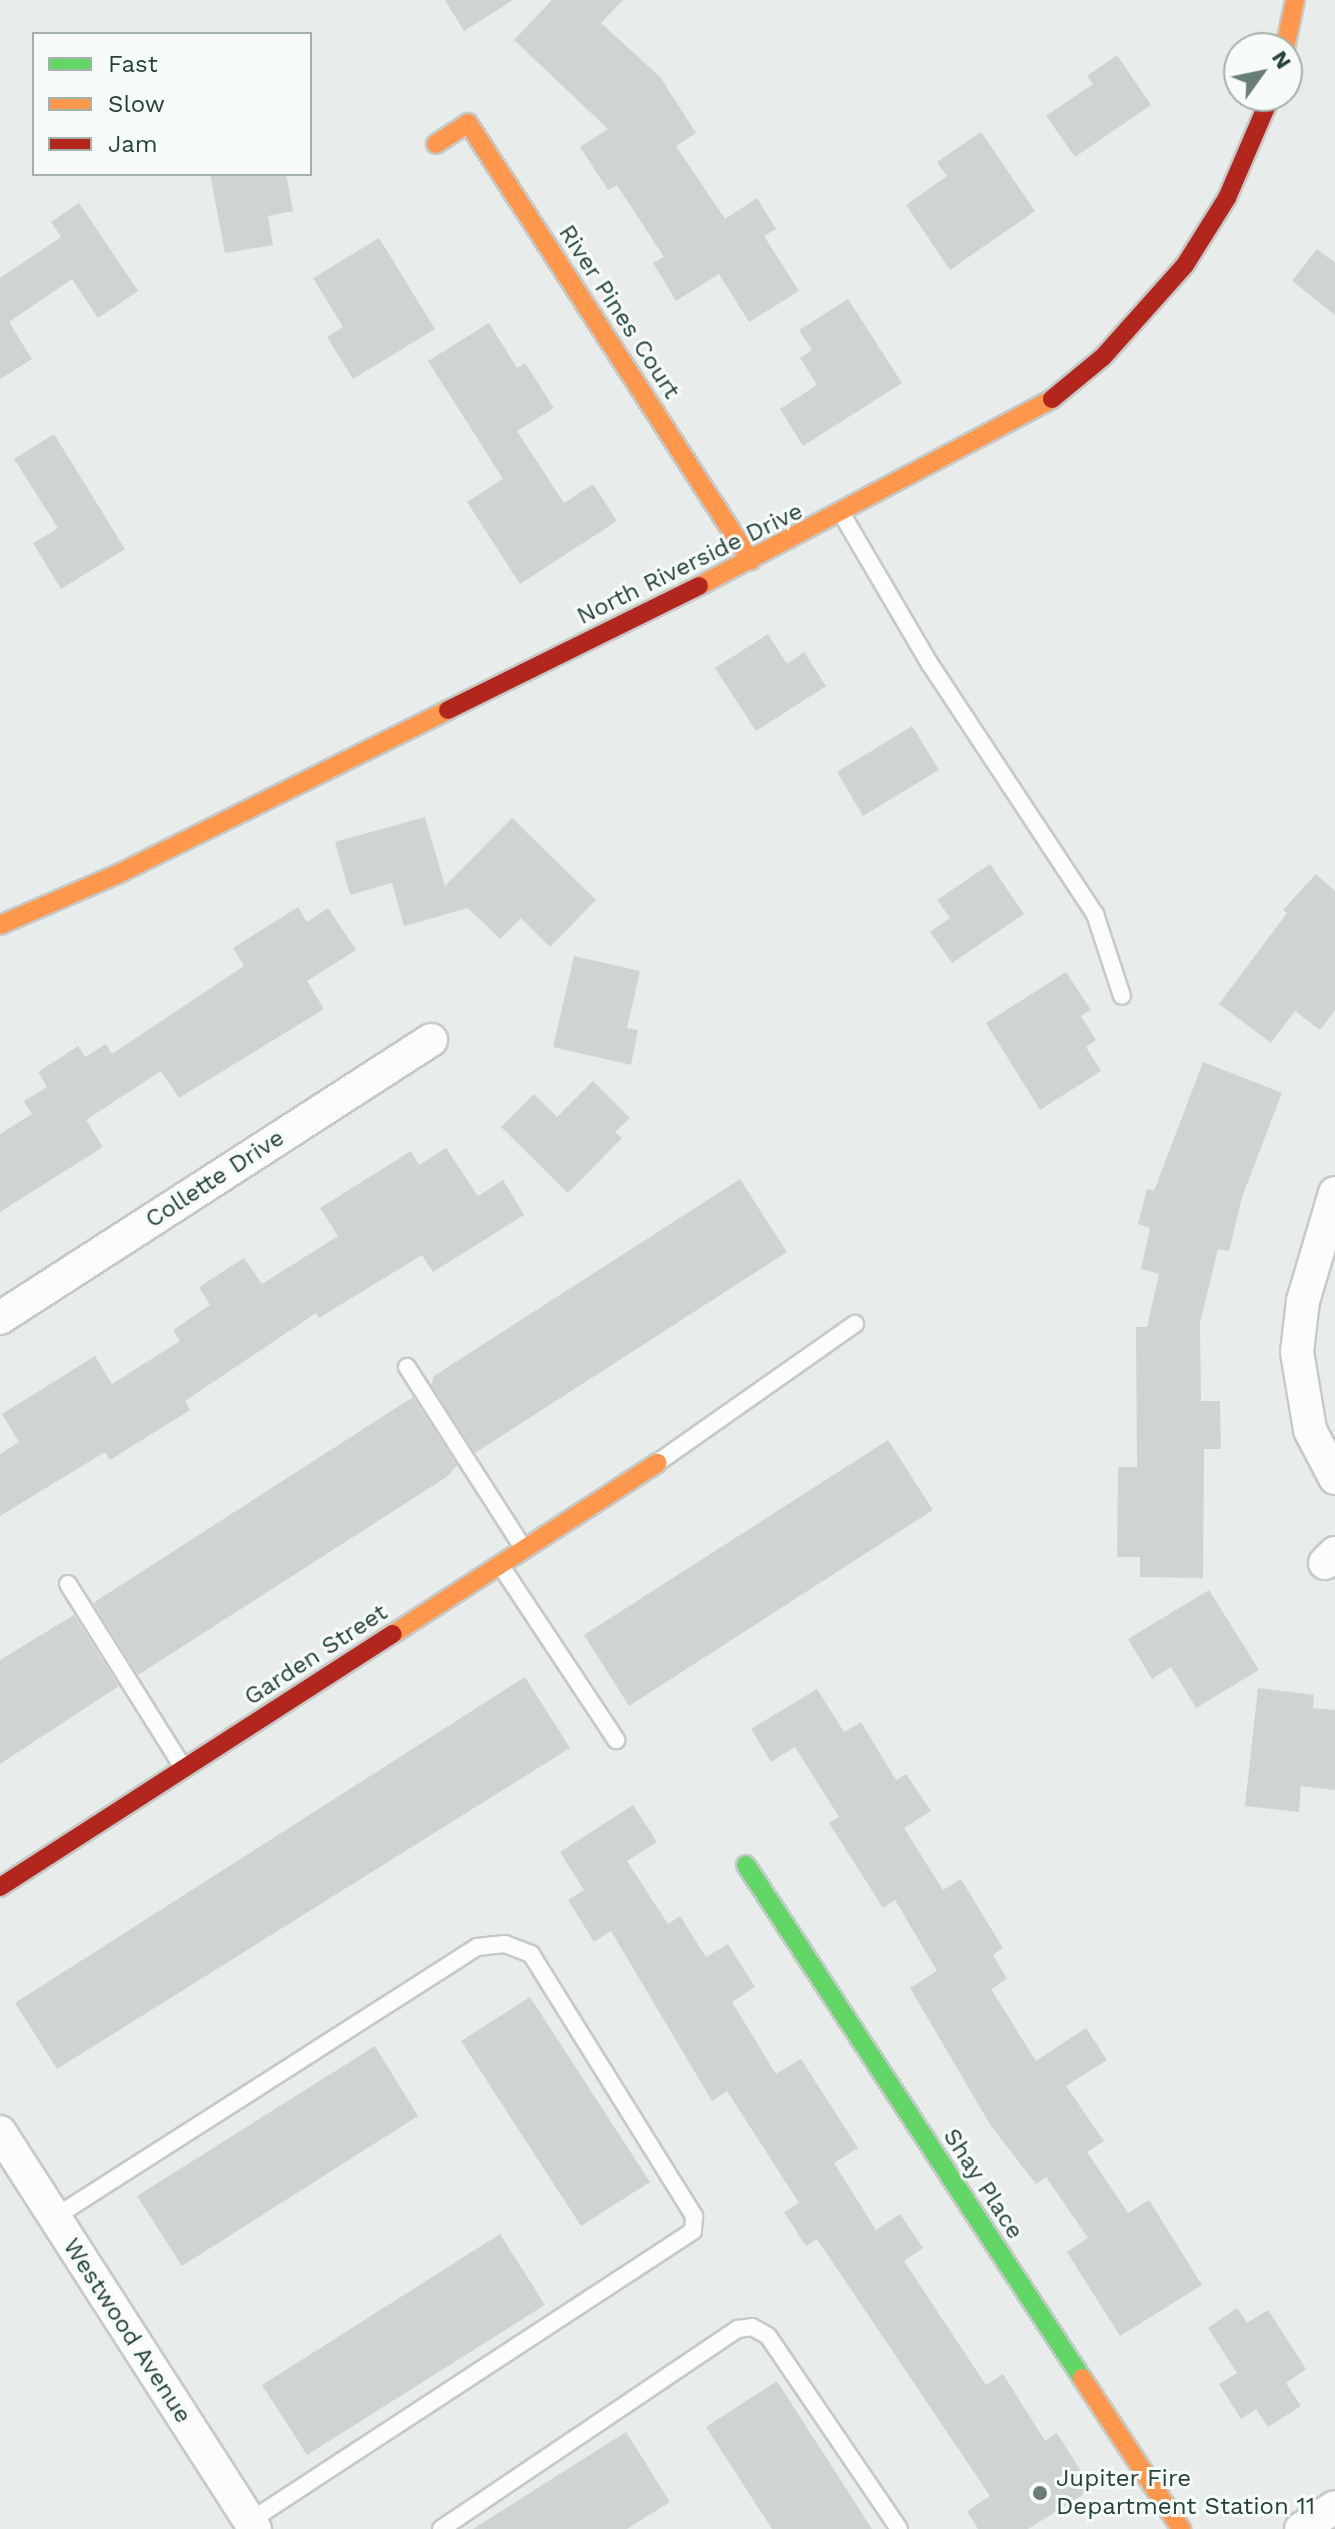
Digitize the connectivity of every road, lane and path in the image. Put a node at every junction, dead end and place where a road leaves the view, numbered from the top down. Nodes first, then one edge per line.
1 (1295, 0) edge
2 (1288, 32) edge
3 (1264, 112) edge
4 (436, 144) dead end
5 (842, 515) junction
6 (751, 561) junction
7 (0, 925) edge
8 (1122, 996) dead end
9 (431, 1040) dead end
10 (1335, 1193) edge
11 (0, 1318) edge
12 (855, 1324) dead end
13 (407, 1367) dead end
14 (657, 1463) joint
15 (1335, 1478) edge
16 (524, 1549) junction
17 (500, 1565) junction
18 (68, 1584) dead end
19 (616, 1740) dead end
20 (184, 1768) junction
21 (746, 1865) dead end
22 (0, 1887) edge
23 (0, 2132) edge
24 (55, 2217) junction
25 (1335, 2507) edge
26 (252, 2525) edge
27 (441, 2529) edge
28 (899, 2529) edge
29 (1181, 2529) edge
30 (1301, 2529) edge

1 - 2 street
3 - 5 street, North Riverside Drive
4 - 6 street, River Pines Court
5 - 6 street, North Riverside Drive
5 - 8 lane
6 - 7 street, North Riverside Drive
9 - 11 street, Collette Drive
10 - 15 street
12 - 14 lane
13 - 16 lane
14 - 16 street, Garden Street
16 - 17 street, Garden Street
17 - 19 lane
17 - 20 street, Garden Street
18 - 20 lane
20 - 22 street, Garden Street
21 - 29 street, Shay Place
23 - 24 street, Westwood Avenue
24 - 26 street, Westwood Avenue
24 - 26 lane
25 - 30 street
27 - 28 lane

